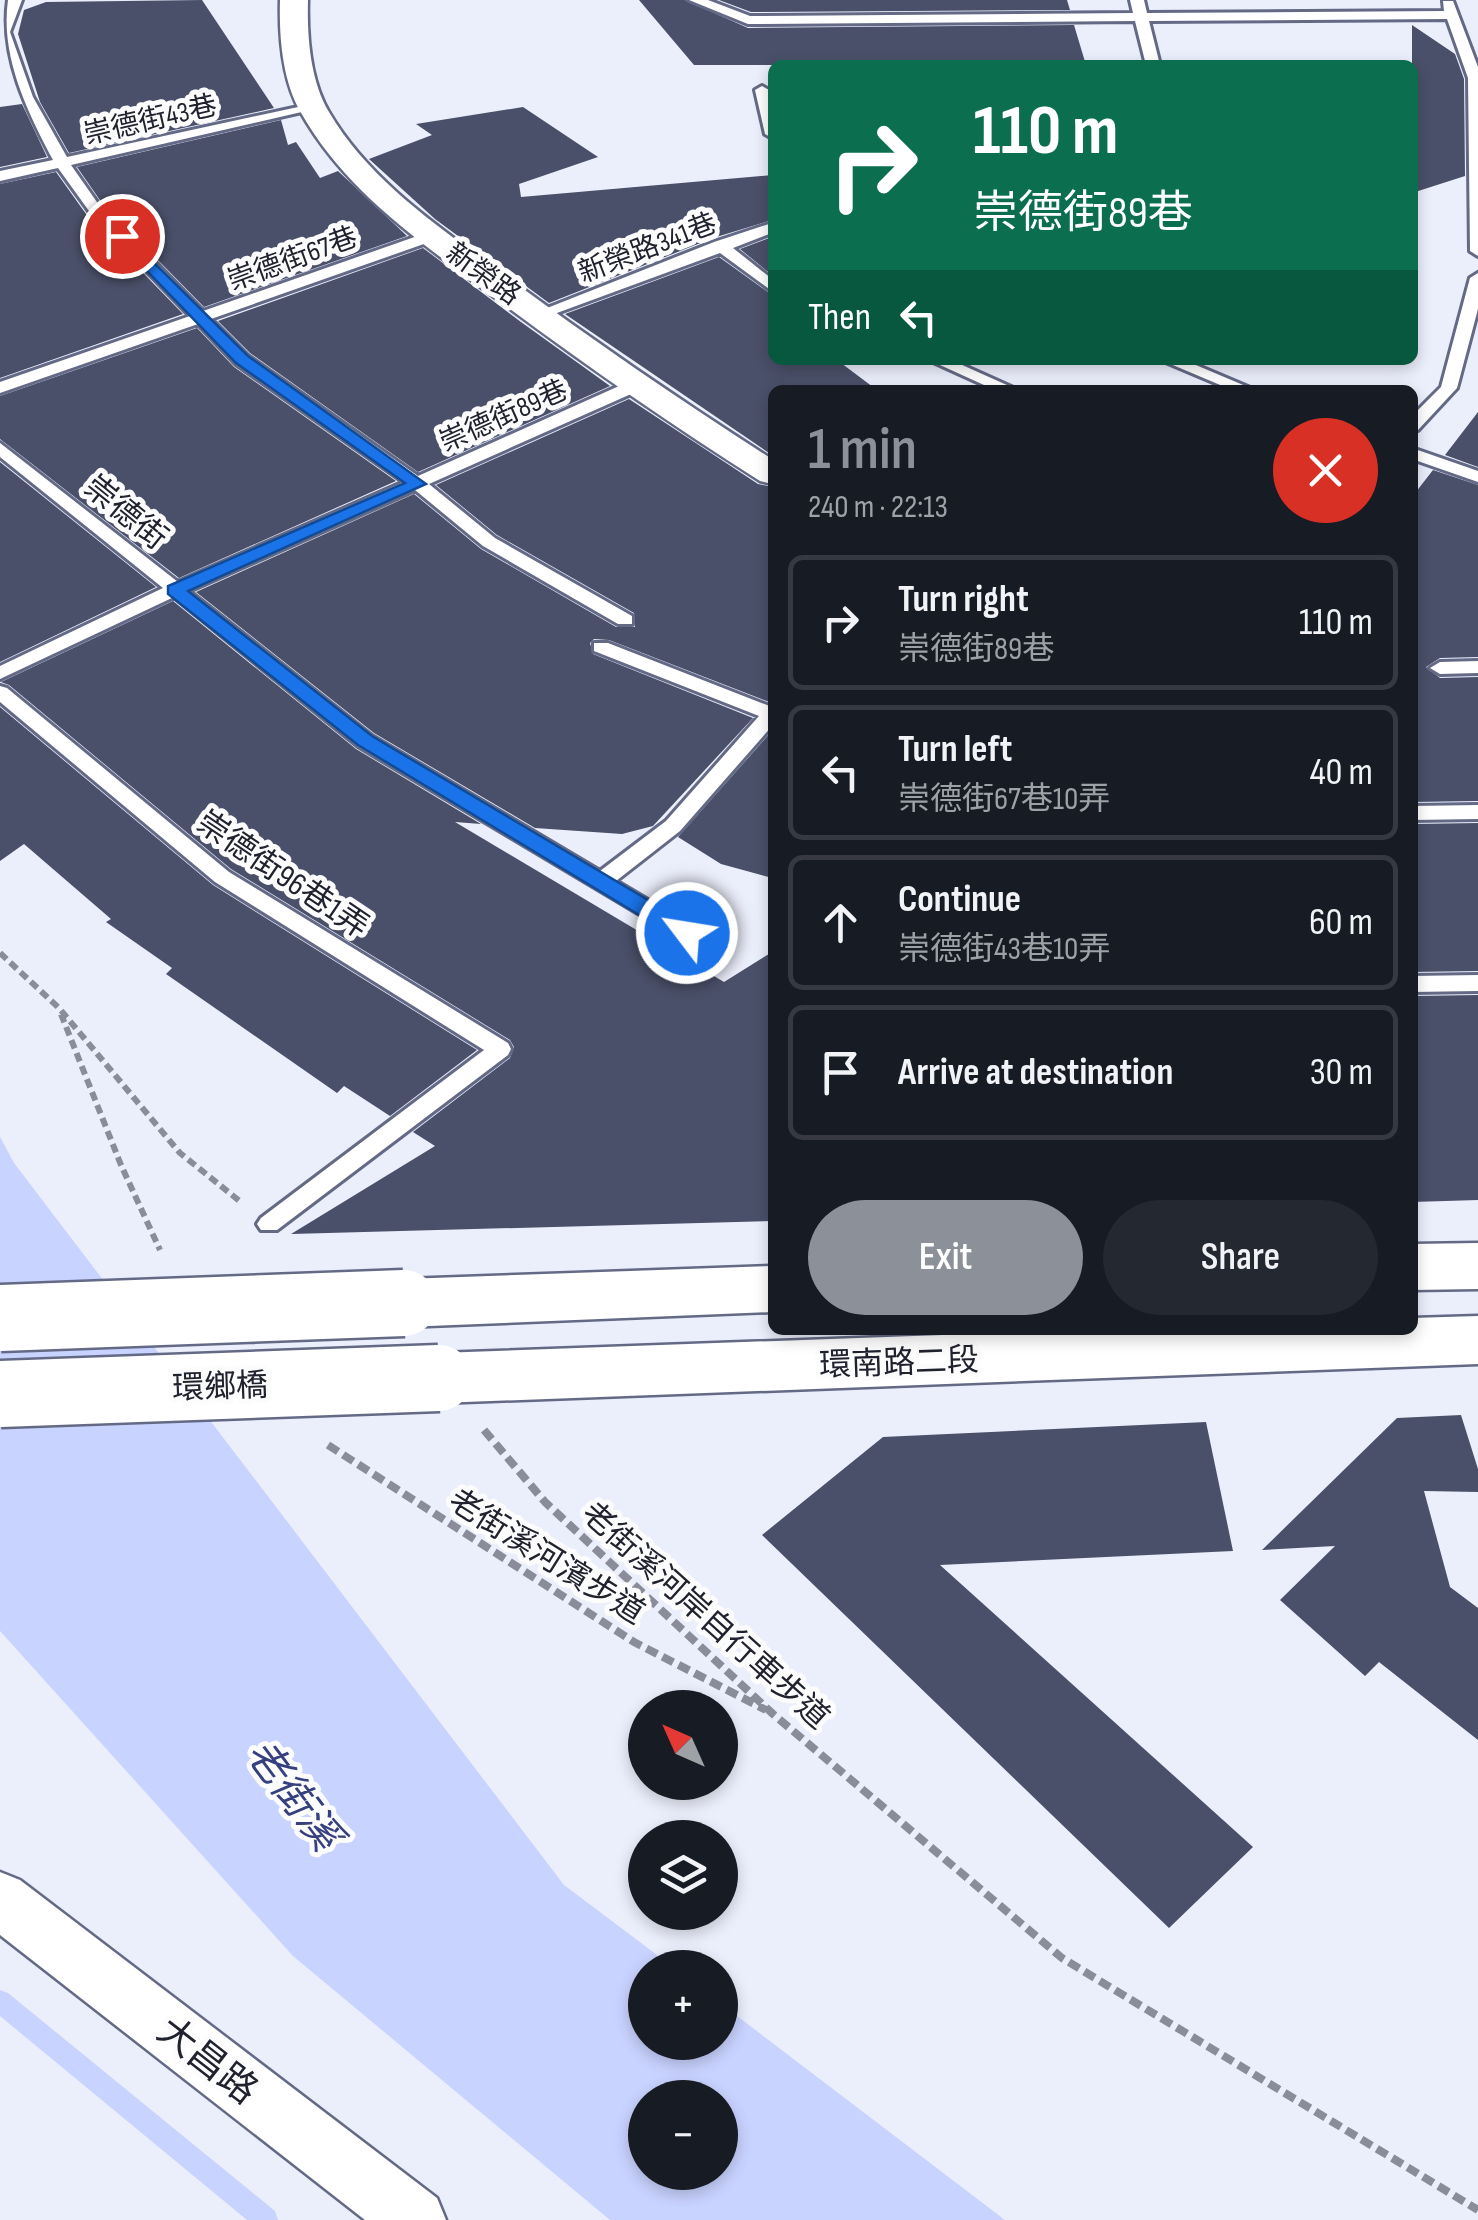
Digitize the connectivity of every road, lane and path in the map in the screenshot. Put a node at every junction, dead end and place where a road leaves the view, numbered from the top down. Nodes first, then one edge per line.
1 (15, 0) edge
2 (294, 0) edge
3 (698, 2) edge
4 (1140, 8) edge
5 (1450, 8) edge
6 (1152, 60) edge
7 (762, 90) dead end
8 (1477, 91) edge
9 (312, 108) junction
10 (768, 116) edge
11 (63, 164) junction
12 (0, 176) edge
13 (768, 229) edge
14 (432, 236) junction
15 (720, 245) junction
16 (1478, 251) edge
17 (1478, 278) edge
18 (768, 283) edge
19 (540, 314) junction
20 (205, 318) junction
21 (950, 365) edge
22 (1182, 365) edge
23 (998, 385) edge
24 (1234, 385) edge
25 (634, 386) junction
26 (0, 388) edge
27 (1418, 420) edge
28 (0, 448) edge
29 (1418, 456) edge
30 (768, 471) edge
31 (1478, 477) edge
32 (418, 484) junction
33 (175, 590) junction
34 (625, 620) dead end
35 (600, 647) dead end
36 (1440, 668) dead end
37 (1478, 668) edge
38 (0, 673) edge
39 (0, 692) edge
40 (768, 712) edge
41 (768, 719) edge
42 (1418, 812) edge
43 (1478, 812) edge
44 (600, 882) junction
45 (716, 950) dead end
46 (0, 953) edge
47 (1478, 983) edge
48 (1418, 984) edge
49 (59, 1008) junction
50 (269, 1224) joint
51 (160, 1250) dead end
52 (1478, 1266) edge
53 (1418, 1267) edge
54 (768, 1289) edge
55 (0, 1318) edge
56 (1330, 1338) edge
57 (1478, 1340) edge
58 (439, 1378) junction
59 (0, 1394) edge
60 (316, 1437) dead end
61 (773, 1714) junction
62 (0, 1900) edge
63 (1478, 2210) edge
64 (416, 2220) edge

1 - 11 lane
2 - 9 street, 新榮路
3 - 4 lane
4 - 5 lane
4 - 6 lane
5 - 8 lane
7 - 10 lane
8 - 16 lane
9 - 11 lane, 崇德街43巷
9 - 14 street, 新榮路
11 - 12 lane, 崇德街43巷
11 - 20 lane
13 - 15 lane, 新榮路341巷
14 - 19 street, 新榮路
14 - 20 lane, 崇德街67巷
15 - 18 lane
15 - 19 lane, 新榮路341巷
17 - 27 lane
19 - 25 street, 新榮路
20 - 26 lane, 崇德街67巷
20 - 32 lane
21 - 23 lane
22 - 24 lane
25 - 30 street, 新榮路
25 - 32 lane, 崇德街89巷
28 - 33 lane, 崇德街
29 - 31 lane
32 - 33 lane, 崇德街89巷
32 - 34 lane
33 - 38 lane, 崇德街89巷
33 - 44 lane, 崇德街
35 - 40 lane
36 - 37 lane
39 - 50 lane, 崇德街96巷1弄
41 - 44 lane
42 - 43 lane
44 - 45 lane, 崇德街
46 - 49 path
47 - 48 lane
49 - 50 path
49 - 51 path
52 - 53 main road
54 - 55 main road, bridge
56 - 57 main road, 環南路二段
56 - 58 main road, 環南路二段
58 - 59 main road, 環鄉橋, bridge
58 - 61 path, 老街溪河岸自行車步道
60 - 61 path, 老街溪河濱步道
61 - 63 path, 老街溪河岸自行車步道
62 - 64 street, 大昌路

